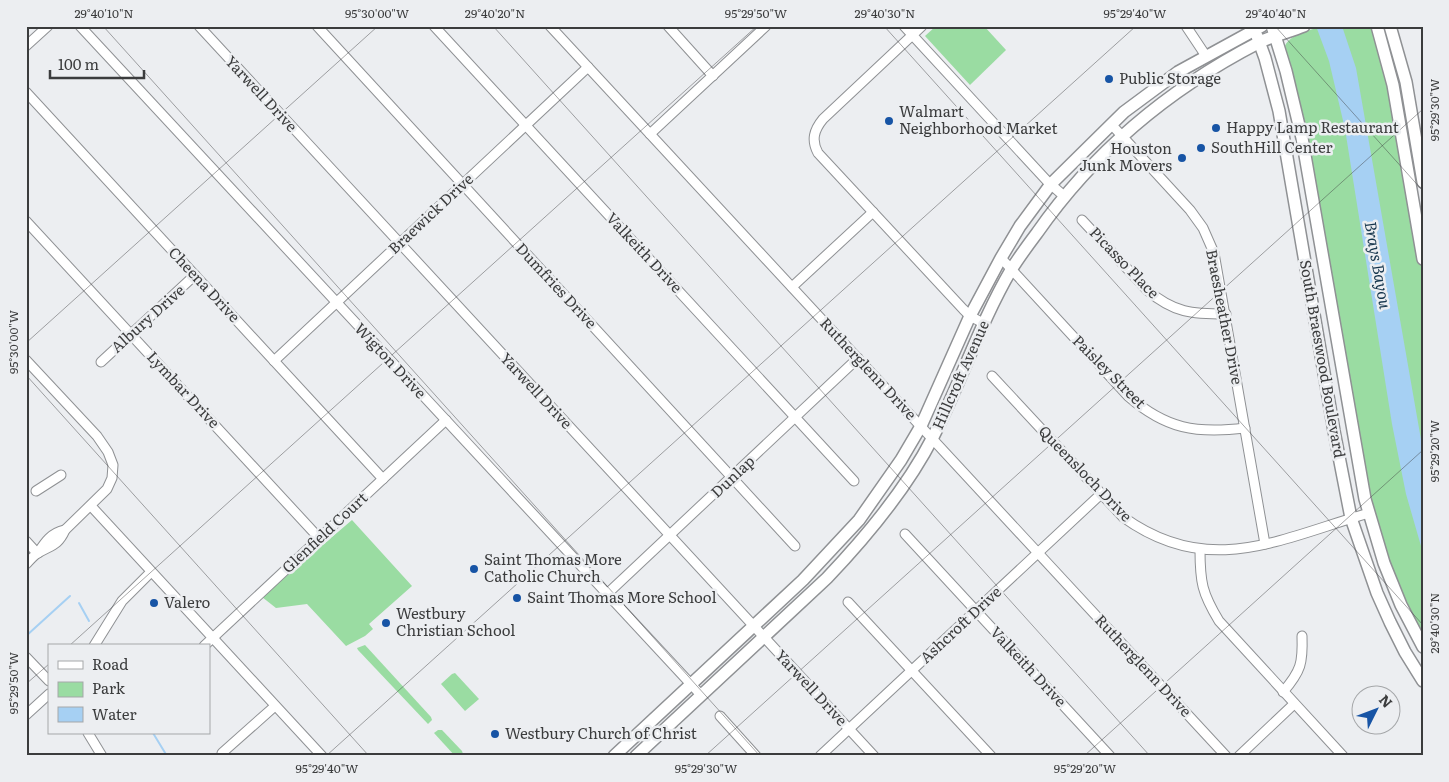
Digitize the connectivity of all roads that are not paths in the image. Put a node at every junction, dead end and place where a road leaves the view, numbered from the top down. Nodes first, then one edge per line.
1 (48, 26) edge
2 (80, 26) edge
3 (199, 26) edge
4 (317, 26) edge
5 (434, 26) edge
6 (550, 26) edge
7 (668, 26) edge
8 (766, 26) edge
9 (904, 26) edge
10 (922, 26) edge
11 (1186, 26) edge
12 (1377, 26) edge
13 (1390, 26) edge
14 (1256, 27) edge
15 (1302, 27) edge
16 (1274, 31) edge
17 (912, 35) junction
18 (1259, 42) junction
19 (26, 46) edge
20 (1206, 56) junction
21 (588, 67) junction
22 (1178, 72) junction
23 (713, 76) junction
24 (26, 92) edge
25 (1152, 111) junction
26 (1111, 124) junction
27 (526, 126) junction
28 (1300, 130) junction
29 (1283, 132) junction
30 (650, 134) junction
31 (1415, 134) junction
32 (1122, 136) junction
33 (1402, 136) junction
34 (1423, 182) edge
35 (463, 184) junction
36 (1051, 184) junction
37 (1064, 196) junction
38 (1312, 200) junction
39 (1296, 202) junction
40 (873, 212) junction
41 (26, 220) edge
42 (1082, 220) dead end
43 (400, 243) junction
44 (1001, 258) junction
45 (1423, 259) edge
46 (1011, 269) junction
47 (195, 276) junction
48 (792, 287) junction
49 (336, 303) junction
50 (1226, 314) junction
51 (970, 316) junction
52 (983, 323) junction
53 (131, 334) junction
54 (1339, 355) junction
55 (1322, 357) junction
56 (858, 358) junction
57 (26, 360) edge
58 (274, 361) junction
59 (101, 362) dead end
60 (992, 376) dead end
61 (796, 418) junction
62 (446, 420) junction
63 (921, 426) junction
64 (1245, 428) junction
65 (932, 438) junction
66 (61, 475) dead end
67 (732, 478) junction
68 (383, 479) junction
69 (854, 481) dead end
70 (36, 491) dead end
71 (1101, 494) junction
72 (91, 506) junction
73 (1369, 513) junction
74 (1351, 518) junction
75 (905, 534) dead end
76 (670, 535) junction
77 (319, 538) junction
78 (26, 541) edge
79 (1265, 544) junction
80 (795, 546) dead end
81 (1200, 550) junction
82 (1038, 552) junction
83 (38, 553) junction
84 (26, 564) edge
85 (151, 572) junction
86 (607, 594) junction
87 (848, 602) dead end
88 (976, 611) junction
89 (753, 626) junction
90 (1302, 636) dead end
91 (764, 637) junction
92 (212, 638) junction
93 (95, 644) edge
94 (206, 644) edge
95 (1423, 648) edge
96 (26, 657) edge
97 (912, 670) junction
98 (48, 680) edge
99 (1423, 681) edge
100 (690, 684) junction
101 (1283, 692) junction
102 (48, 695) edge
103 (701, 696) junction
104 (1294, 704) junction
105 (275, 706) junction
106 (26, 715) edge
107 (720, 716) dead end
108 (849, 729) junction
109 (89, 734) edge
110 (628, 743) junction
111 (222, 753) dead end
112 (638, 755) edge
113 (102, 756) edge
114 (322, 756) edge
115 (614, 756) edge
116 (756, 756) edge
117 (820, 756) edge
118 (874, 756) edge
119 (990, 756) edge
120 (1110, 756) edge
121 (1226, 756) edge
122 (1239, 756) edge
123 (1343, 756) edge

1 - 19 street
2 - 49 street, Wigton Drive
3 - 43 street, Yarwell Drive
4 - 35 street, Dumfries Drive
5 - 27 street, Valkeith Drive
6 - 21 street, Rutherglenn Drive
7 - 23 street
8 - 23 street
9 - 17 street
10 - 17 street
11 - 20 street
12 - 33 main road
13 - 31 main road
14 - 18 main road, South Braeswood Boulevard
14 - 20 main road, Hillcroft Avenue
15 - 16 main road, Hillcroft Avenue
16 - 18 main road, Hillcroft Avenue
16 - 28 main road, South Braeswood Boulevard
17 - 36 street
17 - 40 street
18 - 25 main road, Hillcroft Avenue
18 - 29 main road, South Braeswood Boulevard
20 - 22 main road, Hillcroft Avenue
21 - 27 street, Braewick Drive
21 - 30 street, Rutherglenn Drive
22 - 25 main road
22 - 26 main road, Hillcroft Avenue
23 - 30 street
24 - 47 street, Cheena Drive
25 - 32 main road, Hillcroft Avenue
26 - 32 street, Braesheather Drive
26 - 36 main road, Hillcroft Avenue
27 - 35 street, Braewick Drive
27 - 61 street, Valkeith Drive
28 - 29 main road
28 - 38 main road, South Braeswood Boulevard
29 - 39 main road, South Braeswood Boulevard
30 - 48 street, Rutherglenn Drive
31 - 33 main road
31 - 34 main road
32 - 37 main road, Hillcroft Avenue
32 - 50 street, Braesheather Drive
33 - 45 main road
35 - 43 street, Braewick Drive
35 - 67 street, Dumfries Drive
36 - 37 street
36 - 44 main road, Hillcroft Avenue
37 - 46 main road, Hillcroft Avenue
38 - 39 main road
38 - 54 main road, South Braeswood Boulevard
39 - 55 main road, South Braeswood Boulevard
40 - 48 street
40 - 51 street
41 - 53 street, Lymbar Drive
42 - 50 street, Picasso Place
43 - 49 street, Braewick Drive
43 - 76 street, Yarwell Drive
44 - 46 street, Paisley Street
44 - 51 main road, Hillcroft Avenue
46 - 52 main road, Hillcroft Avenue
46 - 64 street, Paisley Street
47 - 53 street, Albury Drive
47 - 58 street, Cheena Drive
48 - 56 street, Rutherglenn Drive
49 - 58 street, Braewick Drive
49 - 62 street, Wigton Drive
50 - 64 street, Braesheather Drive
51 - 52 street
51 - 63 main road, Hillcroft Avenue
52 - 65 main road, Hillcroft Avenue
53 - 59 street, Albury Drive
53 - 77 street, Lymbar Drive
54 - 55 main road
54 - 73 main road, South Braeswood Boulevard
55 - 74 main road, South Braeswood Boulevard
56 - 61 street, Dunlap
56 - 63 street, Rutherglenn Drive
57 - 72 street
58 - 68 street, Cheena Drive
60 - 71 street, Queensloch Drive
61 - 67 street, Dunlap
61 - 69 street, Valkeith Drive
62 - 68 street, Glenfield Court
62 - 86 street, Wigton Drive
63 - 65 street, Rutherglenn Drive
63 - 89 main road, Hillcroft Avenue
64 - 79 street, Braesheather Drive
65 - 82 street, Rutherglenn Drive
65 - 91 main road, Hillcroft Avenue
66 - 70 street
67 - 76 street, Dunlap
67 - 80 street, Dumfries Drive
68 - 77 street, Glenfield Court
71 - 81 street, Queensloch Drive
71 - 82 street, Ashcroft Drive
72 - 83 street
72 - 85 street
73 - 74 street, Queensloch Drive
73 - 95 main road, South Braeswood Boulevard
74 - 79 street, Queensloch Drive
74 - 99 main road, South Braeswood Boulevard
75 - 88 street, Valkeith Drive
76 - 86 street, Dunlap
76 - 89 street, Yarwell Drive
77 - 92 street, Glenfield Court
78 - 83 street
79 - 81 street, Queensloch Drive
81 - 101 street
82 - 88 street, Ashcroft Drive
82 - 121 street, Rutherglenn Drive
83 - 84 street
85 - 92 street
85 - 93 street
86 - 100 street, Wigton Drive
87 - 97 street
88 - 97 street, Ashcroft Drive
88 - 120 street, Valkeith Drive
89 - 91 street, Yarwell Drive
89 - 100 main road, Hillcroft Avenue
90 - 101 street
91 - 103 main road, Hillcroft Avenue
91 - 108 street, Yarwell Drive
92 - 94 street, Glenfield Court
92 - 105 street
96 - 98 street
97 - 108 street, Ashcroft Drive
97 - 119 street
100 - 103 street, Wigton Drive
100 - 110 main road, Hillcroft Avenue
101 - 104 street
102 - 106 street
103 - 112 main road, Hillcroft Avenue
104 - 122 street
104 - 123 street
105 - 111 street
105 - 114 street
107 - 116 street
108 - 117 street, Ashcroft Drive
108 - 118 street, Yarwell Drive
109 - 113 street
110 - 112 street
110 - 115 main road, Hillcroft Avenue

